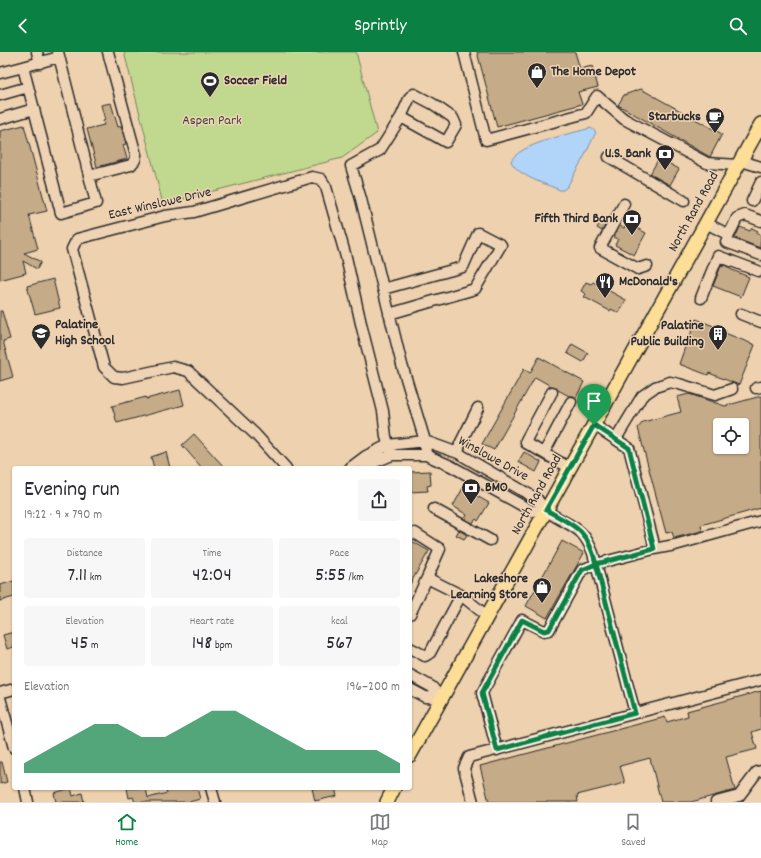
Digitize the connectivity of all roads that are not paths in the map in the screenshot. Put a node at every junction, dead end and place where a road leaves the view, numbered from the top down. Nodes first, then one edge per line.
1 (37, 52) edge
2 (108, 52) edge
3 (464, 52) edge
4 (59, 54) edge
5 (40, 63) junction
6 (23, 67) junction
7 (0, 73) edge
8 (28, 87) junction
9 (0, 95) edge
10 (34, 109) junction
11 (401, 117) junction
12 (0, 119) edge
13 (761, 124) edge
14 (609, 157) dead end
15 (739, 163) junction
16 (761, 167) edge
17 (89, 176) junction
18 (761, 182) edge
19 (684, 201) dead end
20 (752, 201) dead end
21 (624, 204) dead end
22 (761, 221) edge
23 (706, 223) junction
24 (729, 235) junction
25 (761, 255) edge
26 (647, 266) dead end
27 (758, 271) dead end
28 (383, 289) junction
29 (701, 298) dead end
30 (389, 314) junction
31 (741, 314) dead end
32 (761, 322) edge
33 (732, 389) dead end
34 (552, 392) dead end
35 (571, 402) dead end
36 (478, 408) dead end
37 (594, 425) junction
38 (616, 439) junction
39 (425, 441) junction
40 (388, 445) junction
41 (458, 453) junction
42 (544, 453) junction
43 (392, 455) junction
44 (426, 455) junction
45 (284, 466) edge
46 (353, 466) edge
47 (368, 466) edge
48 (570, 468) junction
49 (434, 509) dead end
50 (546, 510) junction
51 (761, 521) edge
52 (412, 534) edge
53 (490, 540) dead end
54 (654, 549) junction
55 (596, 564) junction
56 (427, 578) junction
57 (461, 595) junction
58 (412, 610) edge
59 (487, 616) junction
60 (412, 649) edge
61 (412, 676) edge
62 (761, 680) edge
63 (12, 690) edge
64 (412, 690) edge
65 (0, 693) edge
66 (0, 698) edge
67 (441, 698) junction
68 (635, 713) junction
69 (12, 741) edge
70 (497, 750) junction
71 (412, 751) edge
72 (761, 771) edge
73 (25, 790) edge
74 (211, 790) edge
75 (393, 790) edge
76 (28, 802) edge
77 (214, 802) edge
78 (387, 802) edge
79 (473, 802) edge
80 (716, 802) edge

1 - 5 street
2 - 17 street
3 - 15 street
4 - 5 street
4 - 17 street
5 - 6 street
6 - 7 street
6 - 8 street
8 - 9 street
8 - 10 street
10 - 12 street
10 - 17 street
11 - 11 street
11 - 28 street
13 - 15 main road, North Rand Road
14 - 19 street
15 - 16 street
15 - 23 main road, North Rand Road
18 - 20 street
21 - 26 street
22 - 24 street
23 - 24 street
23 - 37 main road, North Rand Road
24 - 25 street
27 - 29 street
28 - 30 street
28 - 30 street
30 - 39 street
31 - 32 street
33 - 38 street
34 - 42 street
35 - 42 street
36 - 41 street
37 - 38 street
37 - 48 main road, North Rand Road
38 - 54 street
39 - 40 street, Winslowe Drive
39 - 41 street, Winslowe Drive
39 - 44 street
40 - 43 street, East Winslowe Drive
40 - 45 street, East Winslowe Drive
40 - 46 street, Winslowe Drive
41 - 50 street, Winslowe Drive
42 - 48 street
43 - 44 street, Winslowe Drive
43 - 47 street, Winslowe Drive
44 - 50 street, Winslowe Drive
48 - 50 main road, North Rand Road
49 - 53 street
50 - 55 street
50 - 59 main road, North Rand Road
51 - 54 street
52 - 56 street
54 - 55 street
55 - 68 street
55 - 70 street
56 - 57 street
56 - 58 street
57 - 59 street
57 - 60 street
59 - 67 main road, North Rand Road
61 - 67 street
62 - 68 street
63 - 65 street
64 - 67 street
66 - 69 street
67 - 71 main road, North Rand Road
68 - 70 street
70 - 79 street
72 - 80 street
73 - 76 street
74 - 77 street
75 - 78 main road

